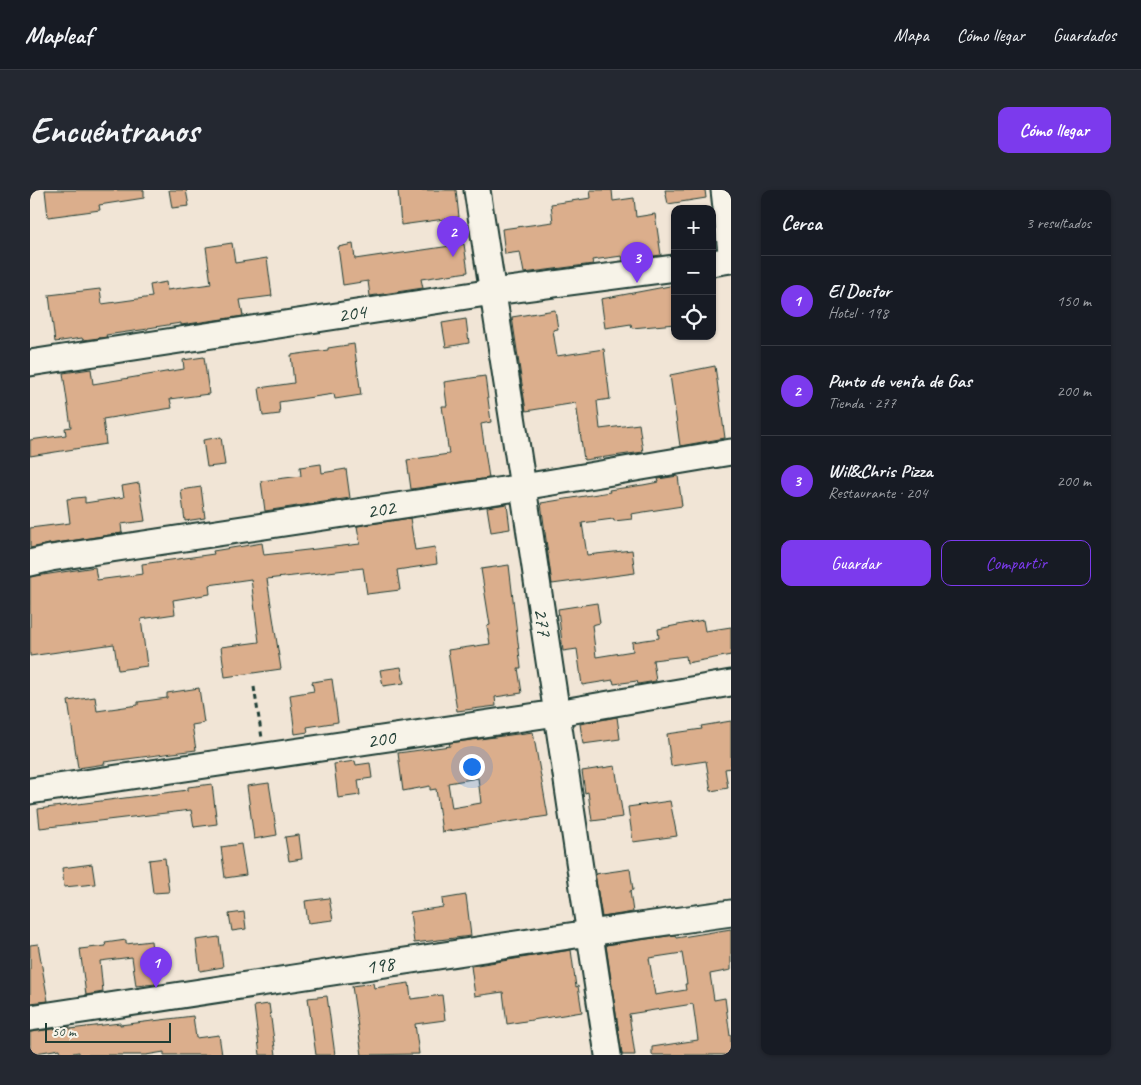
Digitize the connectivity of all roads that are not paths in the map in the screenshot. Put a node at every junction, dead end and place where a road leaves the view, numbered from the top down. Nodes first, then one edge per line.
1 (477, 190) edge
2 (724, 190) edge
3 (731, 252) edge
4 (731, 260) edge
5 (716, 262) edge
6 (671, 269) edge
7 (493, 292) junction
8 (30, 363) edge
9 (731, 452) edge
10 (524, 487) junction
11 (30, 563) edge
12 (731, 683) edge
13 (556, 713) junction
14 (30, 790) edge
15 (731, 913) edge
16 (589, 933) junction
17 (30, 1018) edge
18 (608, 1055) edge

1 - 7 street, 277
2 - 3 street
4 - 5 street
6 - 7 street, 204
7 - 8 street, 204
7 - 10 street, 277
9 - 10 street, 202
10 - 11 street, 202
10 - 13 street, 277
12 - 13 street, 200
13 - 14 street, 200
13 - 16 street, 277
15 - 16 street, 198
16 - 17 street, 198
16 - 18 street, 277

